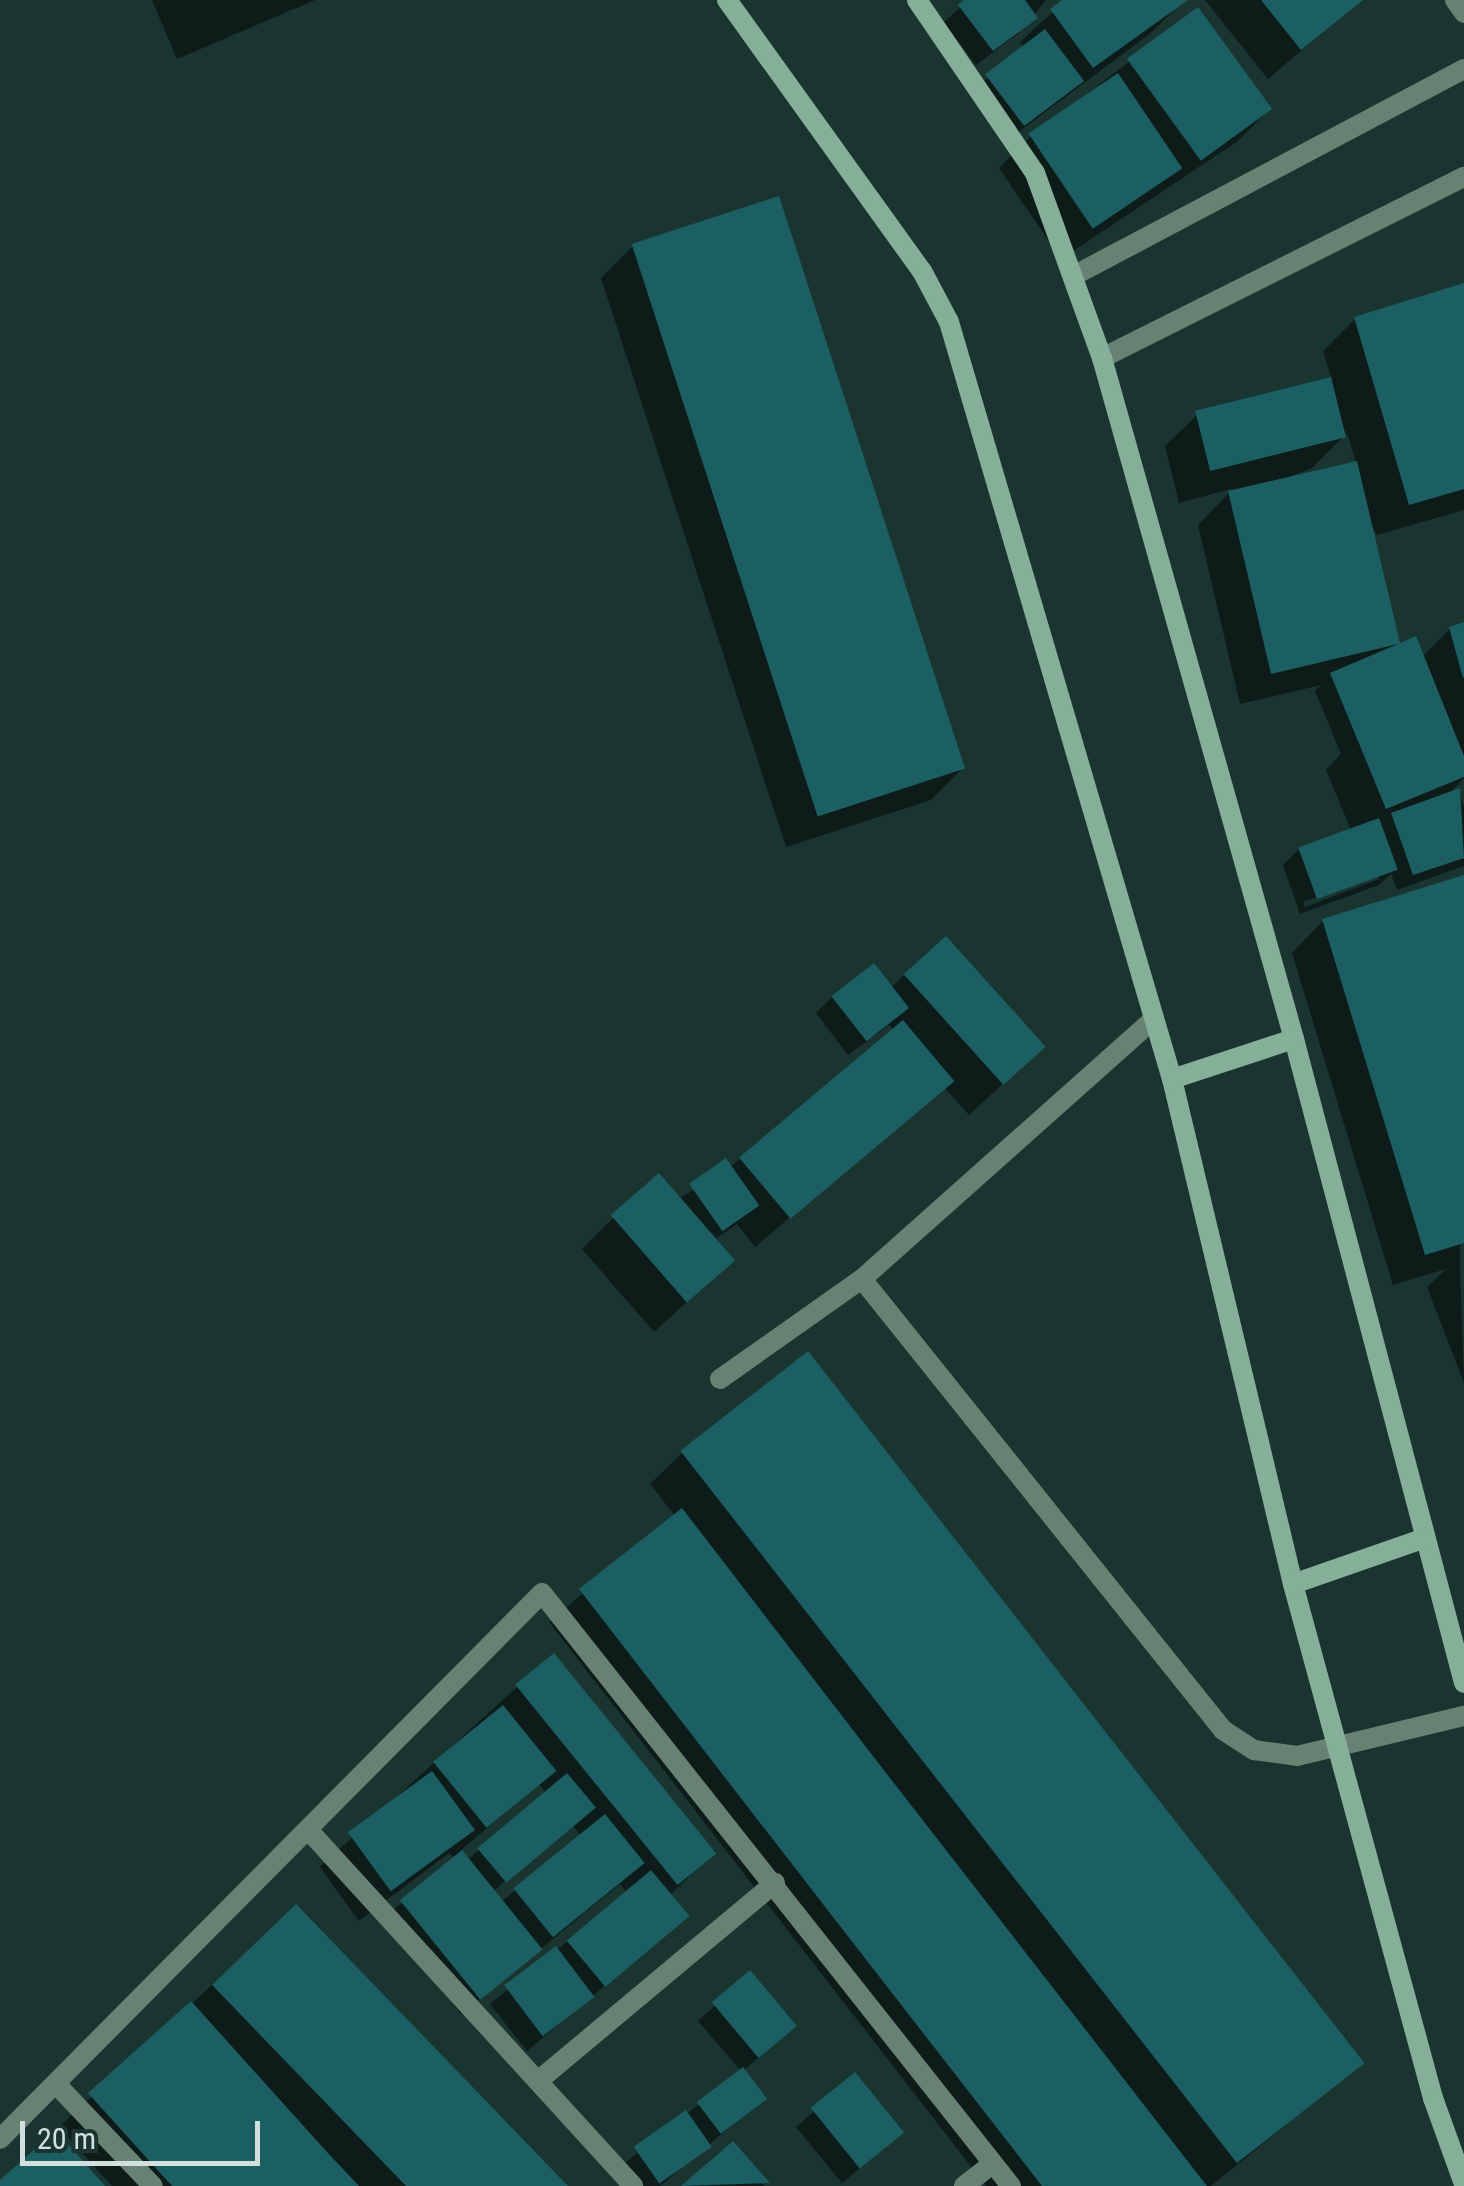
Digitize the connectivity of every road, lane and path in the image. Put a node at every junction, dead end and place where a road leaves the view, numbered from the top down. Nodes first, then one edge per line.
1 (727, 0) edge
2 (917, 0) edge
3 (1456, 0) edge
4 (1464, 13) edge
5 (1464, 69) edge
6 (1464, 176) edge
7 (1075, 275) junction
8 (1102, 358) junction
9 (1154, 1019) junction
10 (1294, 1038) junction
11 (1172, 1078) junction
12 (862, 1278) junction
13 (720, 1379) dead end
14 (1425, 1538) junction
15 (1293, 1584) junction
16 (1464, 1683) edge
17 (1464, 1716) edge
18 (1339, 1750) junction
19 (310, 1833) junction
20 (775, 1882) junction
21 (538, 2081) junction
22 (57, 2085) junction
23 (0, 2139) edge
24 (992, 2164) junction
25 (1464, 2184) edge
26 (152, 2186) edge
27 (634, 2186) edge
28 (964, 2186) edge
29 (1011, 2186) edge

1 - 9 street
2 - 7 street
3 - 4 street
5 - 7 street
6 - 8 street
7 - 8 street
8 - 10 street
9 - 11 street
9 - 12 street
10 - 11 street
10 - 14 street
11 - 15 street
12 - 13 street
12 - 18 street
14 - 15 street
14 - 16 street
15 - 18 street
17 - 18 street
18 - 25 street
19 - 20 street
19 - 21 street
19 - 22 street
20 - 21 street
20 - 24 street
21 - 27 street
22 - 23 street
22 - 26 street
24 - 28 street
24 - 29 street

